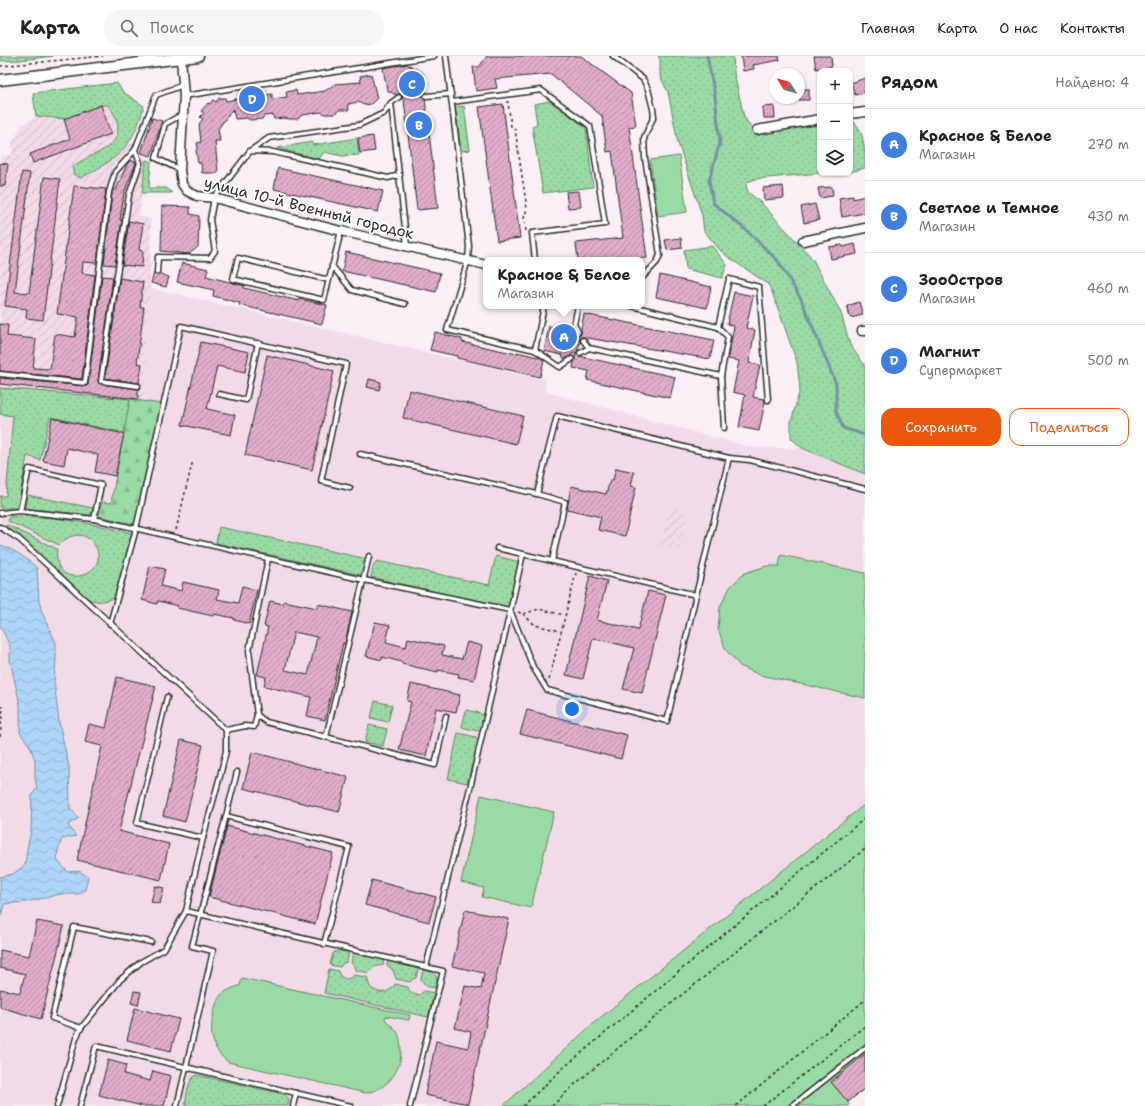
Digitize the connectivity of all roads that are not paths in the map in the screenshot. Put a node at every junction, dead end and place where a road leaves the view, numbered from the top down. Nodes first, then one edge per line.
1 (198, 56) edge
2 (434, 56) edge
3 (446, 56) edge
4 (613, 56) edge
5 (181, 58) junction
6 (140, 60) edge
7 (0, 80) edge
8 (183, 85) junction
9 (451, 94) junction
10 (184, 96) junction
11 (426, 96) dead end
12 (399, 97) dead end
13 (452, 102) junction
14 (391, 103) junction
15 (865, 112) edge
16 (183, 114) junction
17 (853, 114) edge
18 (817, 120) edge
19 (757, 130) dead end
20 (135, 150) junction
21 (250, 151) junction
22 (180, 170) junction
23 (400, 175) junction
24 (214, 198) junction
25 (865, 228) edge
26 (341, 231) junction
27 (803, 240) dead end
28 (407, 246) junction
29 (535, 257) edge
30 (468, 260) junction
31 (483, 264) edge
32 (332, 266) junction
33 (157, 272) dead end
34 (645, 275) edge
35 (329, 280) junction
36 (405, 304) dead end
37 (543, 309) edge
38 (577, 309) edge
39 (644, 309) edge
40 (718, 327) junction
41 (578, 332) dead end
42 (583, 340) dead end
43 (258, 343) junction
44 (589, 348) junction
45 (535, 350) junction
46 (580, 353) dead end
47 (572, 359) dead end
48 (0, 374) edge
49 (721, 376) junction
50 (138, 386) dead end
51 (219, 394) dead end
52 (768, 400) dead end
53 (724, 428) dead end
54 (360, 454) dead end
55 (730, 458) junction
56 (350, 488) dead end
57 (865, 489) edge
58 (537, 494) junction
59 (20, 511) junction
60 (0, 513) edge
61 (94, 519) junction
62 (0, 527) edge
63 (136, 529) junction
64 (497, 548) dead end
65 (523, 554) junction
66 (370, 556) dead end
67 (268, 559) junction
68 (552, 562) junction
69 (364, 580) junction
70 (696, 595) junction
71 (510, 610) junction
72 (110, 624) junction
73 (167, 697) dead end
74 (257, 715) junction
75 (446, 716) dead end
76 (226, 730) junction
77 (326, 737) junction
78 (237, 772) dead end
79 (226, 816) junction
80 (203, 838) junction
81 (186, 912) junction
82 (201, 914) junction
83 (151, 942) dead end
84 (324, 944) junction
85 (426, 967) junction
86 (82, 1028) junction
87 (865, 1048) edge
88 (186, 1068) junction
89 (296, 1093) junction
90 (57, 1106) edge
91 (80, 1106) edge
92 (177, 1106) edge
93 (292, 1106) edge
94 (351, 1106) edge
95 (410, 1106) edge
96 (792, 1106) edge

1 - 5 street
2 - 10 lane
3 - 9 lane
4 - 34 lane
5 - 6 street
5 - 8 street, улица 10-й Военный городок
6 - 7 street
8 - 10 street, улица 10-й Военный городок
8 - 20 lane
9 - 11 lane
9 - 13 lane
10 - 16 street, улица 10-й Военный городок
12 - 14 lane
13 - 29 lane
13 - 30 lane
14 - 21 lane
14 - 23 lane
15 - 17 street
16 - 22 street, улица 10-й Военный городок
16 - 22 lane
18 - 19 street
20 - 48 lane
20 - 50 lane
21 - 23 lane
21 - 24 lane
22 - 24 street, улица 10-й Военный городок
23 - 28 lane
24 - 26 street, улица 10-й Военный городок
24 - 33 lane
25 - 27 street
26 - 28 street, улица 10-й Военный городок
26 - 32 lane
28 - 30 street, улица 10-й Военный городок
30 - 31 street, улица 10-й Военный городок
30 - 45 lane
32 - 35 lane
32 - 36 lane
35 - 35 lane
37 - 45 lane
38 - 41 lane
39 - 40 lane
40 - 49 lane
40 - 52 lane
42 - 44 lane
43 - 51 lane
43 - 56 lane
43 - 63 lane
44 - 46 lane
44 - 49 lane
45 - 47 lane
49 - 53 lane
54 - 58 lane
55 - 57 lane
55 - 58 lane
55 - 70 lane
58 - 68 lane
59 - 60 lane
59 - 61 lane
59 - 61 lane
61 - 63 lane
62 - 72 lane
63 - 67 lane
63 - 72 lane
64 - 65 lane
65 - 68 lane
65 - 71 lane
66 - 69 lane
67 - 69 lane
67 - 74 lane
68 - 70 lane
69 - 71 lane
69 - 77 lane
70 - 71 lane
71 - 85 lane
72 - 76 lane
73 - 80 lane
74 - 76 lane
74 - 77 lane
75 - 77 lane
76 - 80 lane
78 - 79 lane
79 - 82 lane
79 - 84 lane
80 - 81 lane
81 - 82 lane
81 - 86 lane
82 - 84 lane
82 - 88 lane
83 - 86 lane
84 - 85 lane
85 - 95 lane
86 - 90 lane
87 - 96 lane
88 - 89 lane
88 - 91 lane
88 - 92 lane
89 - 93 lane
89 - 94 lane

